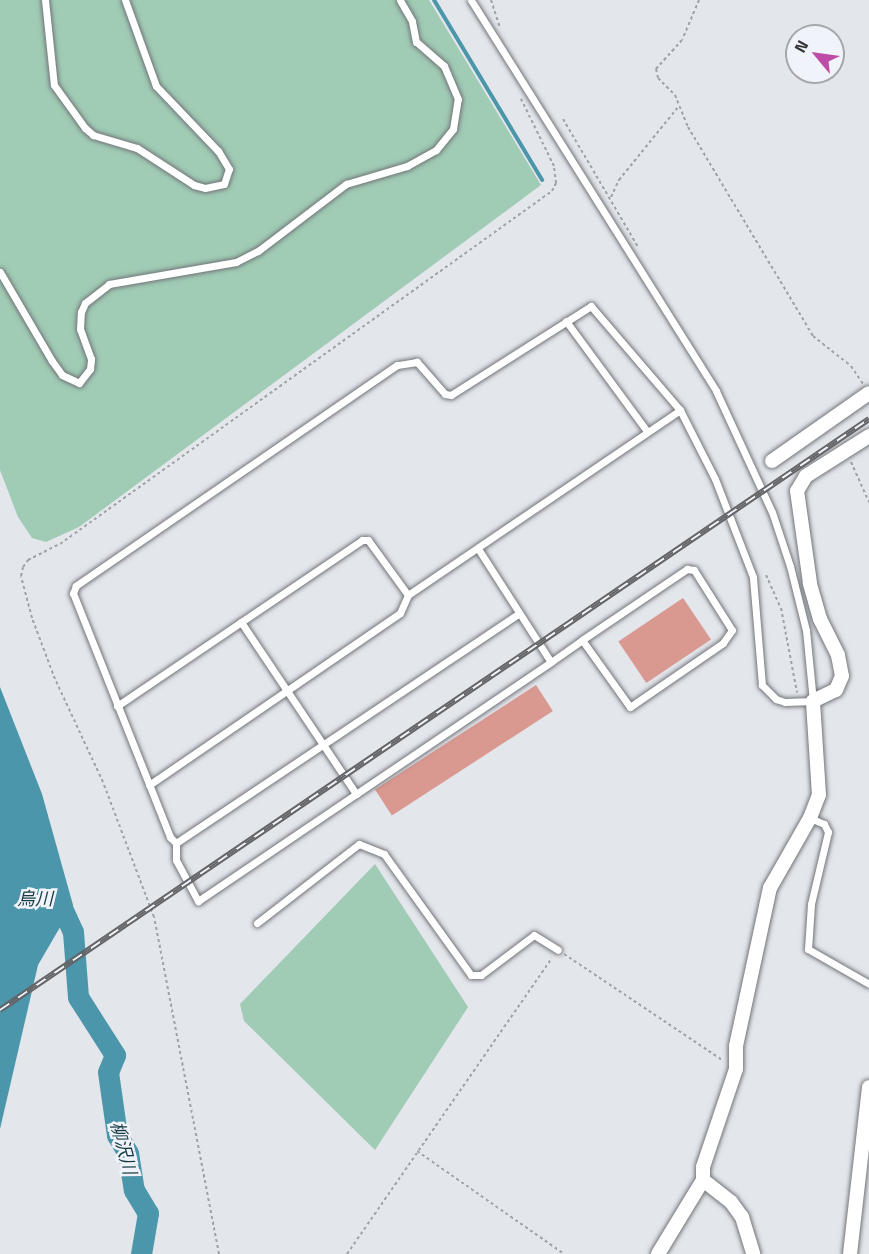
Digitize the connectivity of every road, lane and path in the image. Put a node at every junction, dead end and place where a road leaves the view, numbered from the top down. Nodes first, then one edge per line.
1 (45, 0) edge
2 (125, 0) edge
3 (400, 0) edge
4 (471, 0) edge
5 (699, 0) edge
6 (519, 95) dead end
7 (679, 106) junction
8 (563, 119) dead end
9 (610, 197) junction
10 (0, 272) edge
11 (644, 272) junction
12 (566, 321) junction
13 (867, 394) edge
14 (680, 410) junction
15 (646, 430) junction
16 (869, 436) edge
17 (846, 452) junction
18 (772, 461) dead end
19 (869, 502) edge
20 (479, 550) junction
21 (766, 576) dead end
22 (408, 596) junction
23 (519, 613) junction
24 (241, 622) junction
25 (582, 640) junction
26 (551, 662) junction
27 (287, 691) junction
28 (813, 701) junction
29 (798, 703) junction
30 (117, 706) junction
31 (324, 744) junction
32 (150, 785) junction
33 (356, 794) junction
34 (810, 818) junction
35 (176, 843) junction
36 (256, 923) dead end
37 (558, 950) junction
38 (869, 984) edge
39 (736, 1069) junction
40 (869, 1087) edge
41 (417, 1151) junction
42 (703, 1180) junction
43 (219, 1254) edge
44 (347, 1254) edge
45 (564, 1254) edge
46 (658, 1254) edge
47 (753, 1254) edge
48 (850, 1254) edge

1 - 2 lane
3 - 10 lane
4 - 11 lane
5 - 7 path
6 - 43 path
7 - 9 path
7 - 13 path
8 - 9 path
9 - 11 path
11 - 28 lane
12 - 14 lane
12 - 15 lane
12 - 30 lane
13 - 18 street
14 - 15 lane
14 - 29 lane
15 - 20 lane
16 - 17 street
17 - 19 path
17 - 28 street
20 - 22 lane
20 - 23 lane
21 - 29 path
22 - 24 lane
22 - 27 lane
23 - 26 lane
23 - 31 lane
24 - 27 lane
24 - 30 lane
25 - 25 lane
25 - 26 lane
26 - 33 lane
27 - 31 lane
27 - 32 lane
28 - 29 lane
28 - 34 street
30 - 32 lane
31 - 33 lane
31 - 35 lane
32 - 35 lane
33 - 35 lane
34 - 38 lane
34 - 39 street
36 - 37 lane
37 - 39 path
37 - 41 path
39 - 42 street
40 - 48 street
41 - 44 path
41 - 45 path
42 - 46 street
42 - 47 street

